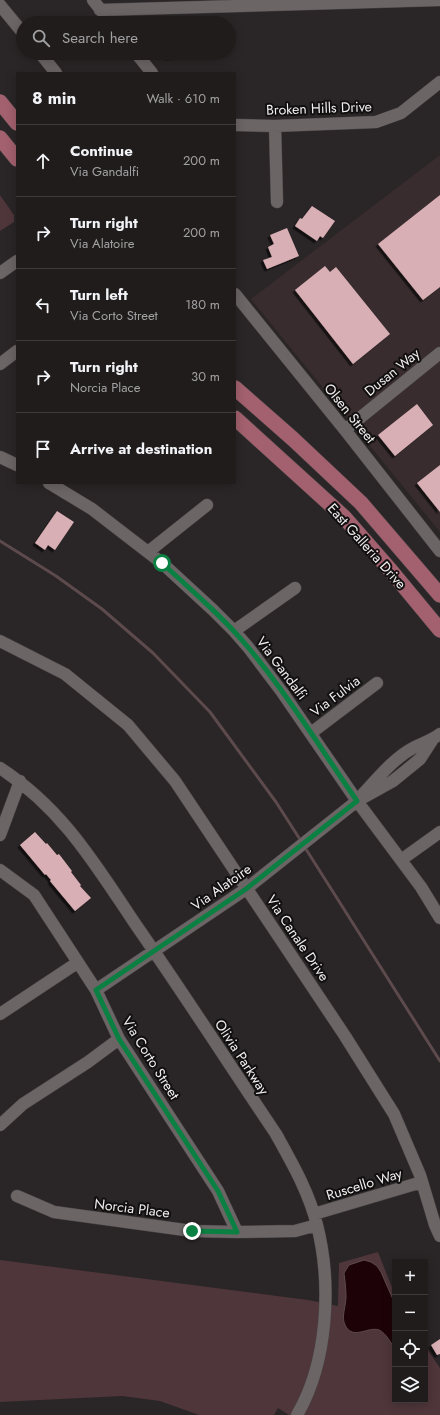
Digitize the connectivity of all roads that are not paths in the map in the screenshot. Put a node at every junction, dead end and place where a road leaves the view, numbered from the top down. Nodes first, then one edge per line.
1 (92, 0) edge
2 (440, 0) edge
3 (338, 2) edge
4 (0, 4) edge
5 (198, 4) edge
6 (100, 10) junction
7 (105, 16) edge
8 (16, 24) edge
9 (46, 60) edge
10 (142, 60) edge
11 (55, 72) edge
12 (151, 72) edge
13 (440, 82) edge
14 (0, 102) edge
15 (16, 122) edge
16 (236, 125) edge
17 (275, 126) junction
18 (0, 138) edge
19 (16, 158) edge
20 (277, 202) dead end
21 (16, 262) edge
22 (0, 273) edge
23 (236, 295) edge
24 (16, 352) edge
25 (440, 353) edge
26 (0, 364) edge
27 (236, 389) edge
28 (236, 419) edge
29 (345, 430) junction
30 (0, 458) edge
31 (16, 465) edge
32 (52, 484) edge
33 (207, 505) dead end
34 (440, 551) edge
35 (148, 552) junction
36 (295, 588) dead end
37 (440, 595) edge
38 (440, 630) edge
39 (234, 631) junction
40 (0, 641) edge
41 (377, 683) dead end
42 (310, 734) junction
43 (437, 737) edge
44 (0, 768) edge
45 (20, 781) junction
46 (357, 801) junction
47 (440, 832) edge
48 (0, 835) edge
49 (401, 860) junction
50 (0, 870) edge
51 (246, 889) junction
52 (440, 918) edge
53 (154, 950) junction
54 (77, 963) junction
55 (96, 990) junction
56 (0, 1014) edge
57 (119, 1039) junction
58 (0, 1125) edge
59 (422, 1182) junction
60 (17, 1196) dead end
61 (316, 1220) junction
62 (237, 1232) junction
63 (440, 1236) edge
64 (297, 1415) edge

1 - 6 street
2 - 3 street
3 - 5 street
4 - 8 street
5 - 6 street
6 - 7 street
9 - 11 street
10 - 12 street
13 - 17 street, Broken Hills Drive
14 - 15 main road
16 - 17 street, Broken Hills Drive
17 - 20 street
18 - 19 main road
21 - 22 street
23 - 29 street, Olsen Street
24 - 26 street
25 - 29 street, Dusan Way
27 - 37 main road, East Galleria Drive
28 - 38 main road, East Galleria Drive
29 - 34 street, Olsen Street
30 - 31 street
32 - 35 street, Via Gandalfi
33 - 35 street
35 - 39 street, Via Gandalfi
36 - 39 street
39 - 42 street, Via Gandalfi
40 - 51 street, Via Canale Drive
41 - 42 street, Via Fulvia
42 - 46 street, Via Gandalfi
43 - 46 street, Via Alatoire
44 - 45 street, Olivia Parkway
45 - 48 street
45 - 53 street, Olivia Parkway
46 - 49 street, Via Gandalfi
46 - 51 street, Via Alatoire
47 - 49 street
49 - 52 street, Via Gandalfi
50 - 54 street, Via Corto Street
51 - 53 street, Via Alatoire
51 - 59 street, Via Canale Drive
53 - 55 street, Via Alatoire
53 - 61 street, Olivia Parkway
54 - 55 street, Via Corto Street
54 - 56 street
55 - 57 street, Via Corto Street
57 - 58 street
57 - 62 street, Via Corto Street
59 - 61 street, Ruscello Way
59 - 63 street, Via Canale Drive
60 - 62 street, Norcia Place
61 - 62 street, Norcia Place
61 - 64 street, Olivia Parkway

